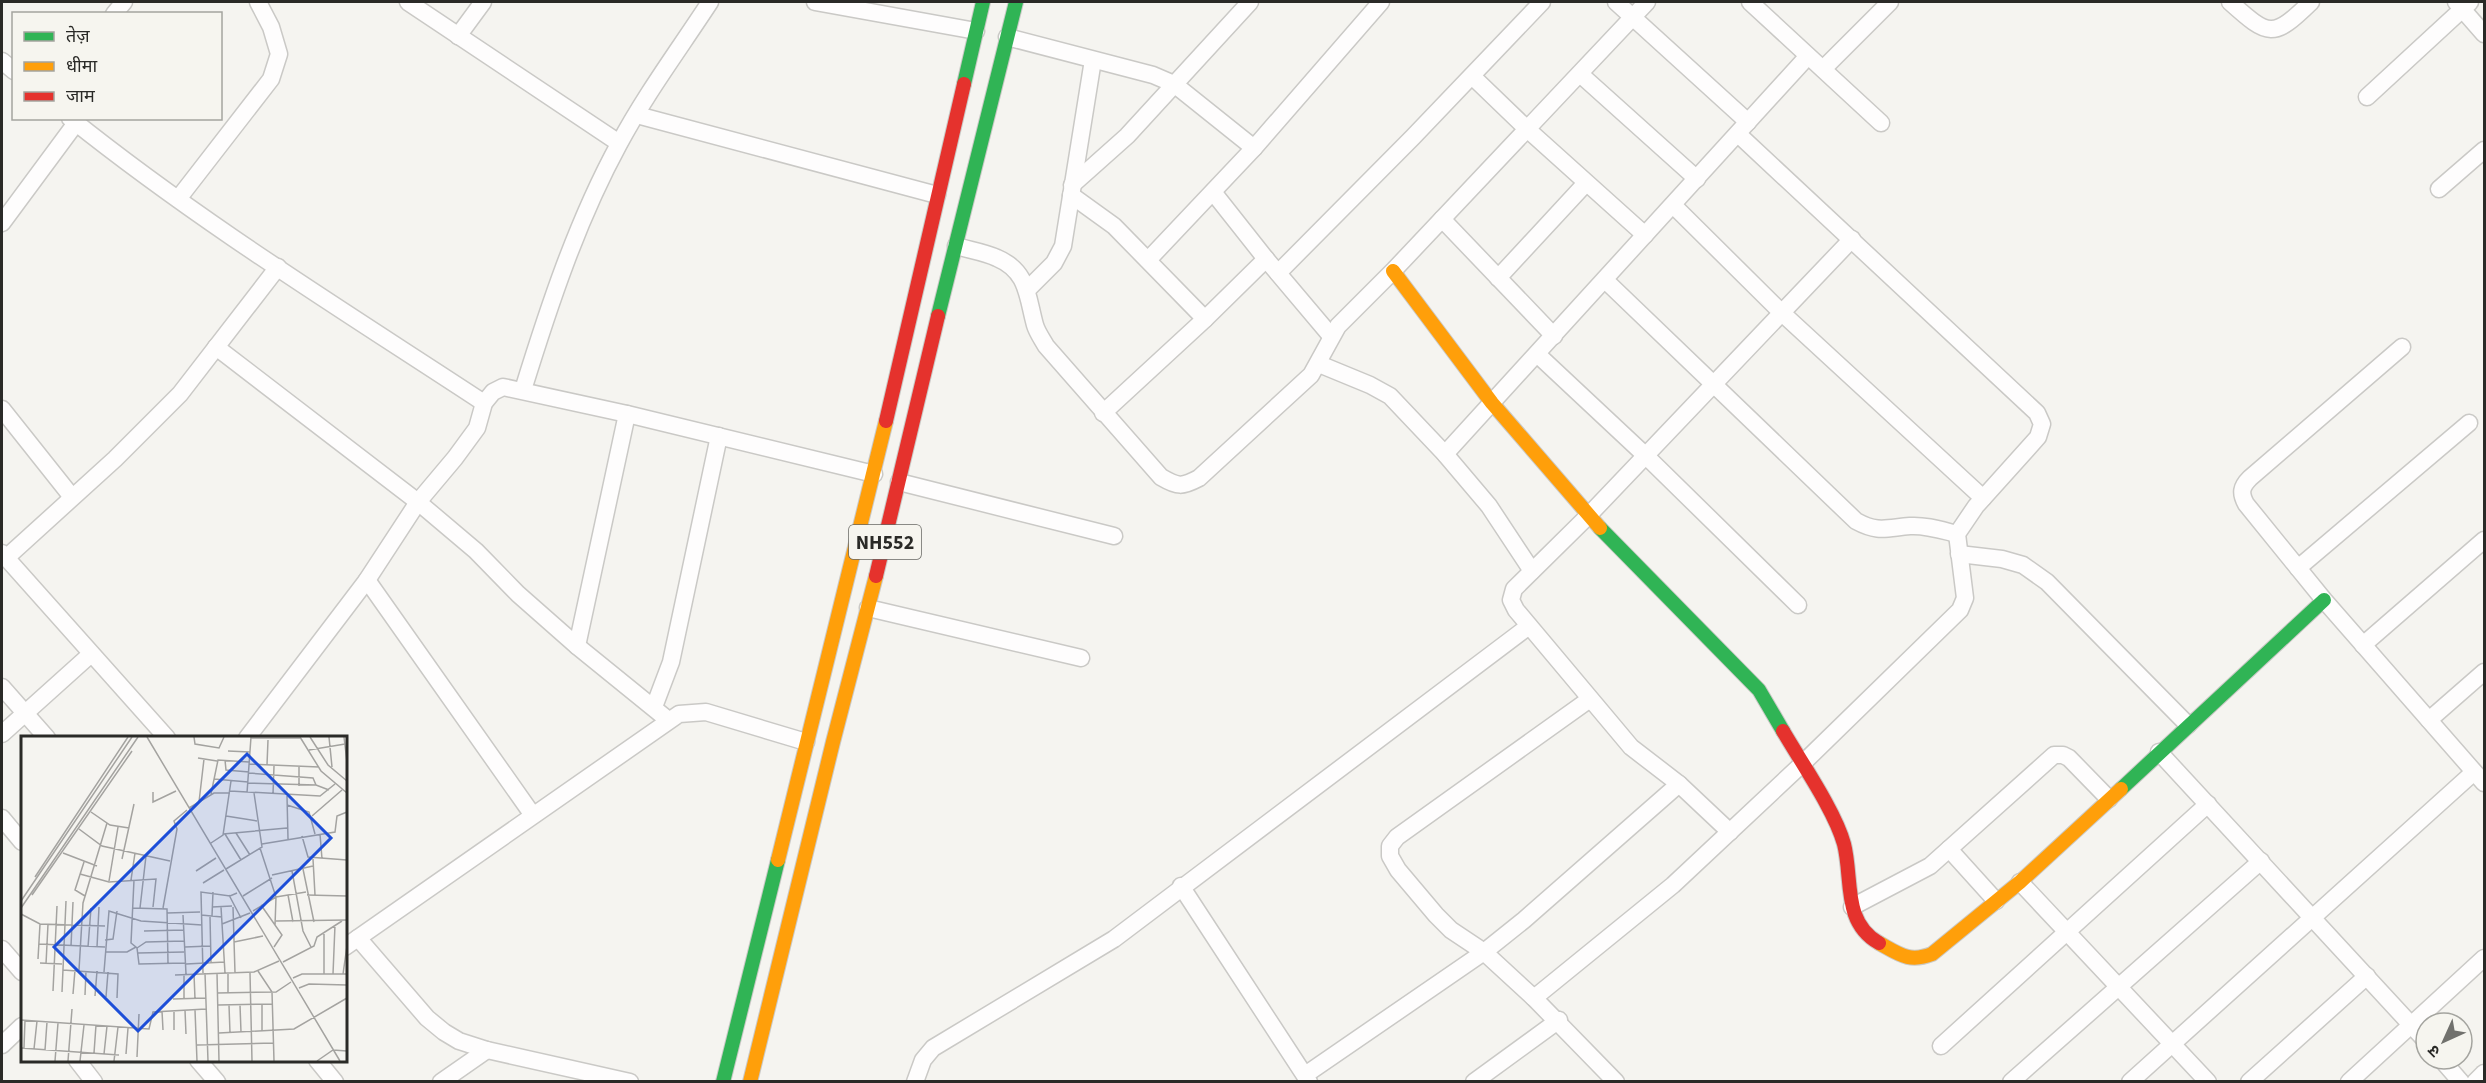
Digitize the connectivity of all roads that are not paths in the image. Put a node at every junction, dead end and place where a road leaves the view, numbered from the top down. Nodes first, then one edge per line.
1 (258, 2) edge
2 (408, 2) edge
3 (483, 2) edge
4 (710, 2) edge
5 (816, 2) edge
6 (983, 2) edge
7 (1016, 2) edge
8 (1250, 2) edge
9 (1381, 2) edge
10 (1542, 2) edge
11 (1616, 2) edge
12 (1647, 2) edge
13 (1890, 2) edge
14 (2230, 2) edge
15 (2311, 2) edge
16 (1754, 3) edge
17 (2462, 4) edge
18 (884, 8) edge
19 (1633, 16) junction
20 (976, 31) junction
21 (2484, 34) edge
22 (459, 36) junction
23 (1007, 37) junction
24 (1808, 56) junction
25 (1093, 60) junction
26 (1823, 69) junction
27 (1580, 74) junction
28 (1472, 76) junction
29 (1174, 84) junction
30 (2367, 97) dead end
31 (637, 115) junction
32 (73, 121) edge
33 (1881, 123) dead end
34 (1743, 128) junction
35 (1527, 129) junction
36 (619, 143) junction
37 (1254, 148) junction
38 (2484, 150) edge
39 (1697, 179) junction
40 (1586, 183) junction
41 (2439, 189) dead end
42 (1072, 190) junction
43 (1214, 192) junction
44 (937, 195) junction
45 (178, 199) junction
46 (1673, 205) junction
47 (1442, 219) junction
48 (2, 223) edge
49 (1645, 235) junction
50 (1852, 239) junction
51 (956, 246) junction
52 (1149, 259) junction
53 (1266, 259) junction
54 (278, 267) junction
55 (1393, 271) junction
56 (1278, 273) junction
57 (1498, 278) junction
58 (1605, 280) junction
59 (1027, 290) junction
60 (1782, 313) junction
61 (1205, 319) junction
62 (1331, 336) junction
63 (1554, 336) junction
64 (216, 347) junction
65 (2402, 347) dead end
66 (1537, 354) junction
67 (1319, 364) junction
68 (1713, 385) junction
69 (523, 390) junction
70 (484, 403) junction
71 (1492, 403) junction
72 (2, 409) edge
73 (1103, 413) junction
74 (627, 414) junction
75 (2469, 423) dead end
76 (719, 436) junction
77 (1445, 454) junction
78 (1646, 456) junction
79 (874, 474) junction
80 (899, 482) junction
81 (72, 497) junction
82 (1983, 498) junction
83 (418, 502) junction
84 (1588, 516) junction
85 (1957, 534) junction
86 (1114, 536) dead end
87 (2484, 540) edge
88 (1959, 554) junction
89 (4, 555) edge
90 (2298, 568) junction
91 (1532, 571) junction
92 (367, 580) junction
93 (2324, 600) junction
94 (1798, 605) dead end
95 (868, 608) junction
96 (1529, 626) junction
97 (2363, 645) junction
98 (577, 646) junction
99 (91, 654) junction
100 (1081, 658) dead end
101 (2484, 672) edge
102 (2, 687) edge
103 (1590, 699) junction
104 (654, 707) junction
105 (25, 714) junction
106 (667, 719) junction
107 (2429, 720) junction
108 (2188, 725) junction
109 (2, 734) edge
110 (45, 736) edge
111 (164, 736) edge
112 (249, 736) edge
113 (806, 742) junction
114 (2159, 752) junction
115 (1801, 765) junction
116 (2479, 777) edge
117 (1679, 784) junction
118 (2109, 799) junction
119 (2208, 804) junction
120 (532, 814) junction
121 (2, 818) edge
122 (1730, 832) junction
123 (21, 841) edge
124 (1949, 849) junction
125 (2261, 861) junction
126 (2020, 882) junction
127 (1181, 886) junction
128 (1996, 901) junction
129 (1852, 907) junction
130 (2312, 917) junction
131 (2068, 933) junction
132 (351, 943) edge
133 (2, 949) edge
134 (1484, 952) junction
135 (2484, 958) edge
136 (21, 971) edge
137 (2367, 976) junction
138 (2118, 985) junction
139 (1534, 998) junction
140 (1559, 1020) junction
141 (2411, 1025) junction
142 (21, 1027) edge
143 (2414, 1028) edge
144 (2173, 1043) junction
145 (2, 1045) edge
146 (1941, 1046) dead end
147 (487, 1050) junction
148 (79, 1062) edge
149 (200, 1062) edge
150 (319, 1062) edge
151 (2484, 1073) edge
152 (1307, 1078) edge
153 (619, 1080) edge
154 (94, 1082) edge
155 (218, 1082) edge
156 (335, 1082) edge
157 (441, 1082) edge
158 (723, 1082) edge
159 (750, 1082) edge
160 (915, 1082) edge
161 (1474, 1082) edge
162 (1616, 1082) edge
163 (2011, 1082) edge
164 (2130, 1082) edge
165 (2208, 1082) edge
166 (2249, 1082) edge
167 (2349, 1082) edge
168 (2475, 1082) edge

1 - 45 street
2 - 22 street
3 - 22 street
4 - 31 street
5 - 18 street
6 - 20 main road, NH552
7 - 23 main road, NH552
8 - 29 street
9 - 37 street
10 - 28 street
11 - 19 street
12 - 19 street
13 - 26 street
14 - 15 street
16 - 24 street
17 - 21 street
17 - 30 street
18 - 20 street
19 - 27 street
19 - 34 street
20 - 44 main road, NH552
22 - 36 street
23 - 25 street
23 - 51 main road, NH552
24 - 26 street
24 - 34 street
25 - 29 street
25 - 42 street
26 - 33 street
27 - 35 street
27 - 39 street
28 - 35 street
28 - 56 street
29 - 37 street
29 - 42 street
31 - 36 street
31 - 44 street
32 - 45 street
32 - 48 street
34 - 39 street
34 - 50 street
35 - 40 street
35 - 47 street
36 - 69 street
37 - 43 street
38 - 41 street
39 - 46 street
40 - 49 street
40 - 57 street
42 - 52 street
42 - 59 street
43 - 52 street
43 - 53 street
44 - 79 main road, NH552
45 - 54 street
46 - 49 street
46 - 60 street
47 - 55 street
47 - 57 street
49 - 58 street
50 - 60 street
50 - 82 street
51 - 59 street
51 - 80 main road, NH552
52 - 61 street
53 - 56 street
53 - 61 street
54 - 64 street
54 - 70 street
55 - 62 street
55 - 71 main road
56 - 62 street
57 - 63 street
58 - 63 street
58 - 68 street
59 - 73 street
60 - 68 street
60 - 82 street
61 - 73 street
62 - 67 street
63 - 66 street
64 - 81 street
64 - 83 street
65 - 90 street
66 - 71 street
66 - 78 street
67 - 73 street
67 - 77 street
68 - 78 street
68 - 85 street
69 - 70 street
69 - 74 street
70 - 83 street
71 - 77 street
71 - 84 main road
72 - 81 street
74 - 76 street
74 - 98 street
75 - 90 street
76 - 79 street
76 - 104 street
77 - 91 street
78 - 84 street
78 - 94 street
79 - 113 main road, NH552
80 - 86 street
80 - 95 main road, NH552
81 - 89 street
82 - 85 street
83 - 92 street
83 - 98 street
84 - 91 street
84 - 115 main road
85 - 88 street
87 - 97 street
88 - 108 street
88 - 115 street
89 - 99 street
90 - 93 street
91 - 96 street
92 - 112 street
92 - 120 street
93 - 97 street
93 - 108 main road
95 - 100 street
95 - 159 main road, NH552
96 - 103 street
96 - 127 street
97 - 107 street
98 - 104 street
99 - 105 street
99 - 111 street
101 - 107 street
102 - 105 street
103 - 117 street
103 - 134 street
104 - 106 street
105 - 109 street
105 - 110 street
106 - 113 street
106 - 120 street
107 - 116 street
108 - 114 main road
113 - 158 main road, NH552
114 - 118 main road
114 - 119 street
115 - 122 street
115 - 129 main road
116 - 130 street
117 - 122 street
117 - 134 street
118 - 124 street
118 - 126 main road
119 - 125 street
119 - 131 street
120 - 132 street
121 - 123 street
122 - 139 street
124 - 128 street
124 - 129 street
125 - 130 street
125 - 138 street
126 - 128 main road
126 - 131 street
127 - 152 street
127 - 160 street
128 - 129 main road
130 - 137 street
130 - 144 street
131 - 138 street
131 - 146 street
132 - 147 street
133 - 136 street
134 - 139 street
134 - 152 street
135 - 141 street
137 - 141 street
137 - 166 street
138 - 144 street
138 - 163 street
139 - 140 street
140 - 161 street
140 - 162 street
141 - 143 street
141 - 167 street
142 - 145 street
144 - 164 street
144 - 165 street
147 - 153 street
147 - 157 street
148 - 154 street
149 - 155 street
150 - 156 street
151 - 168 street

